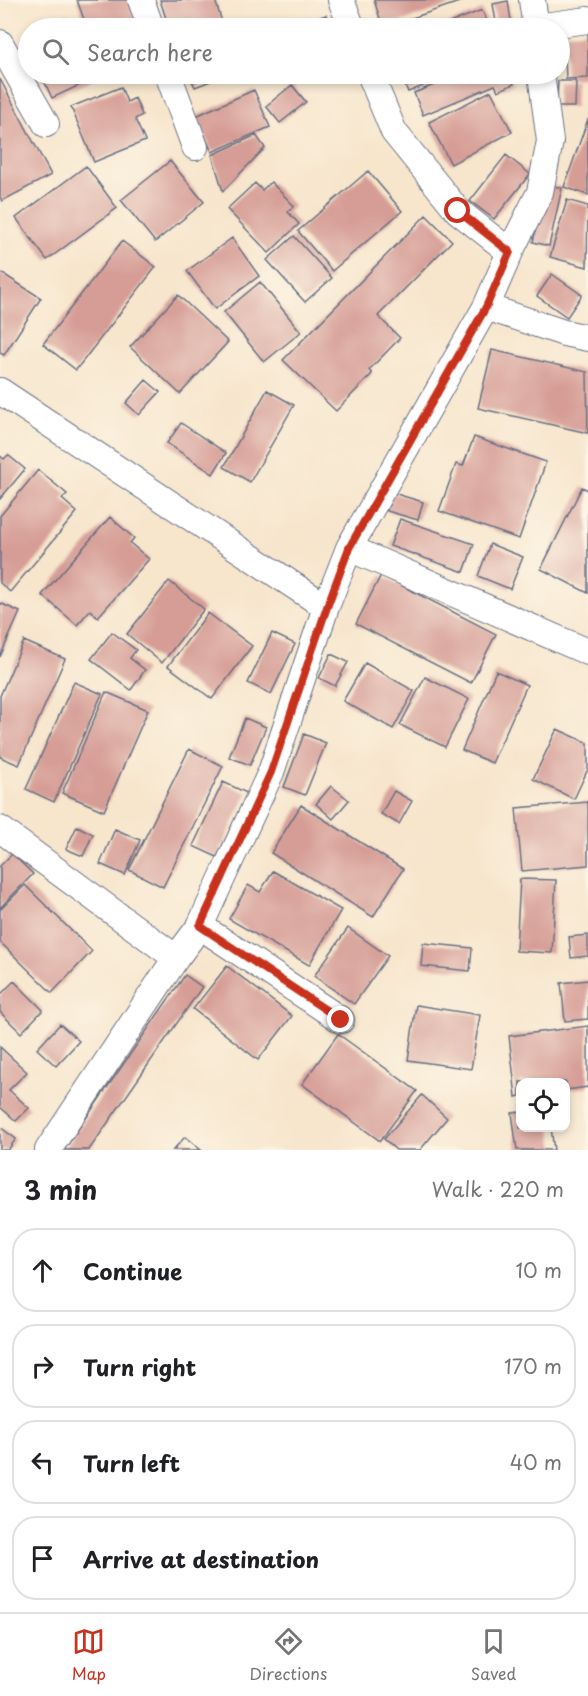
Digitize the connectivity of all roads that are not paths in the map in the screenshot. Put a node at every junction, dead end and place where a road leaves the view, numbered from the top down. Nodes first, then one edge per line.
1 (141, 0) edge
2 (341, 0) edge
3 (532, 0) edge
4 (147, 18) edge
5 (348, 18) edge
6 (535, 18) edge
7 (588, 20) edge
8 (570, 23) edge
9 (0, 44) edge
10 (18, 75) edge
11 (23, 84) edge
12 (172, 84) edge
13 (374, 84) edge
14 (542, 84) edge
15 (46, 124) dead end
16 (195, 147) dead end
17 (510, 252) junction
18 (486, 307) junction
19 (588, 338) edge
20 (0, 391) edge
21 (349, 548) junction
22 (327, 607) junction
23 (588, 652) edge
24 (0, 829) edge
25 (200, 926) junction
26 (176, 958) junction
27 (341, 1020) dead end
28 (48, 1150) edge

1 - 4 street
2 - 5 street
3 - 6 street
7 - 8 street
9 - 10 street
11 - 15 street
12 - 16 street
13 - 17 street
14 - 17 street
17 - 18 street
18 - 19 street
18 - 21 street
20 - 22 street
21 - 22 street
21 - 23 street
22 - 25 street
24 - 26 street
25 - 26 street
25 - 27 street
26 - 28 street

